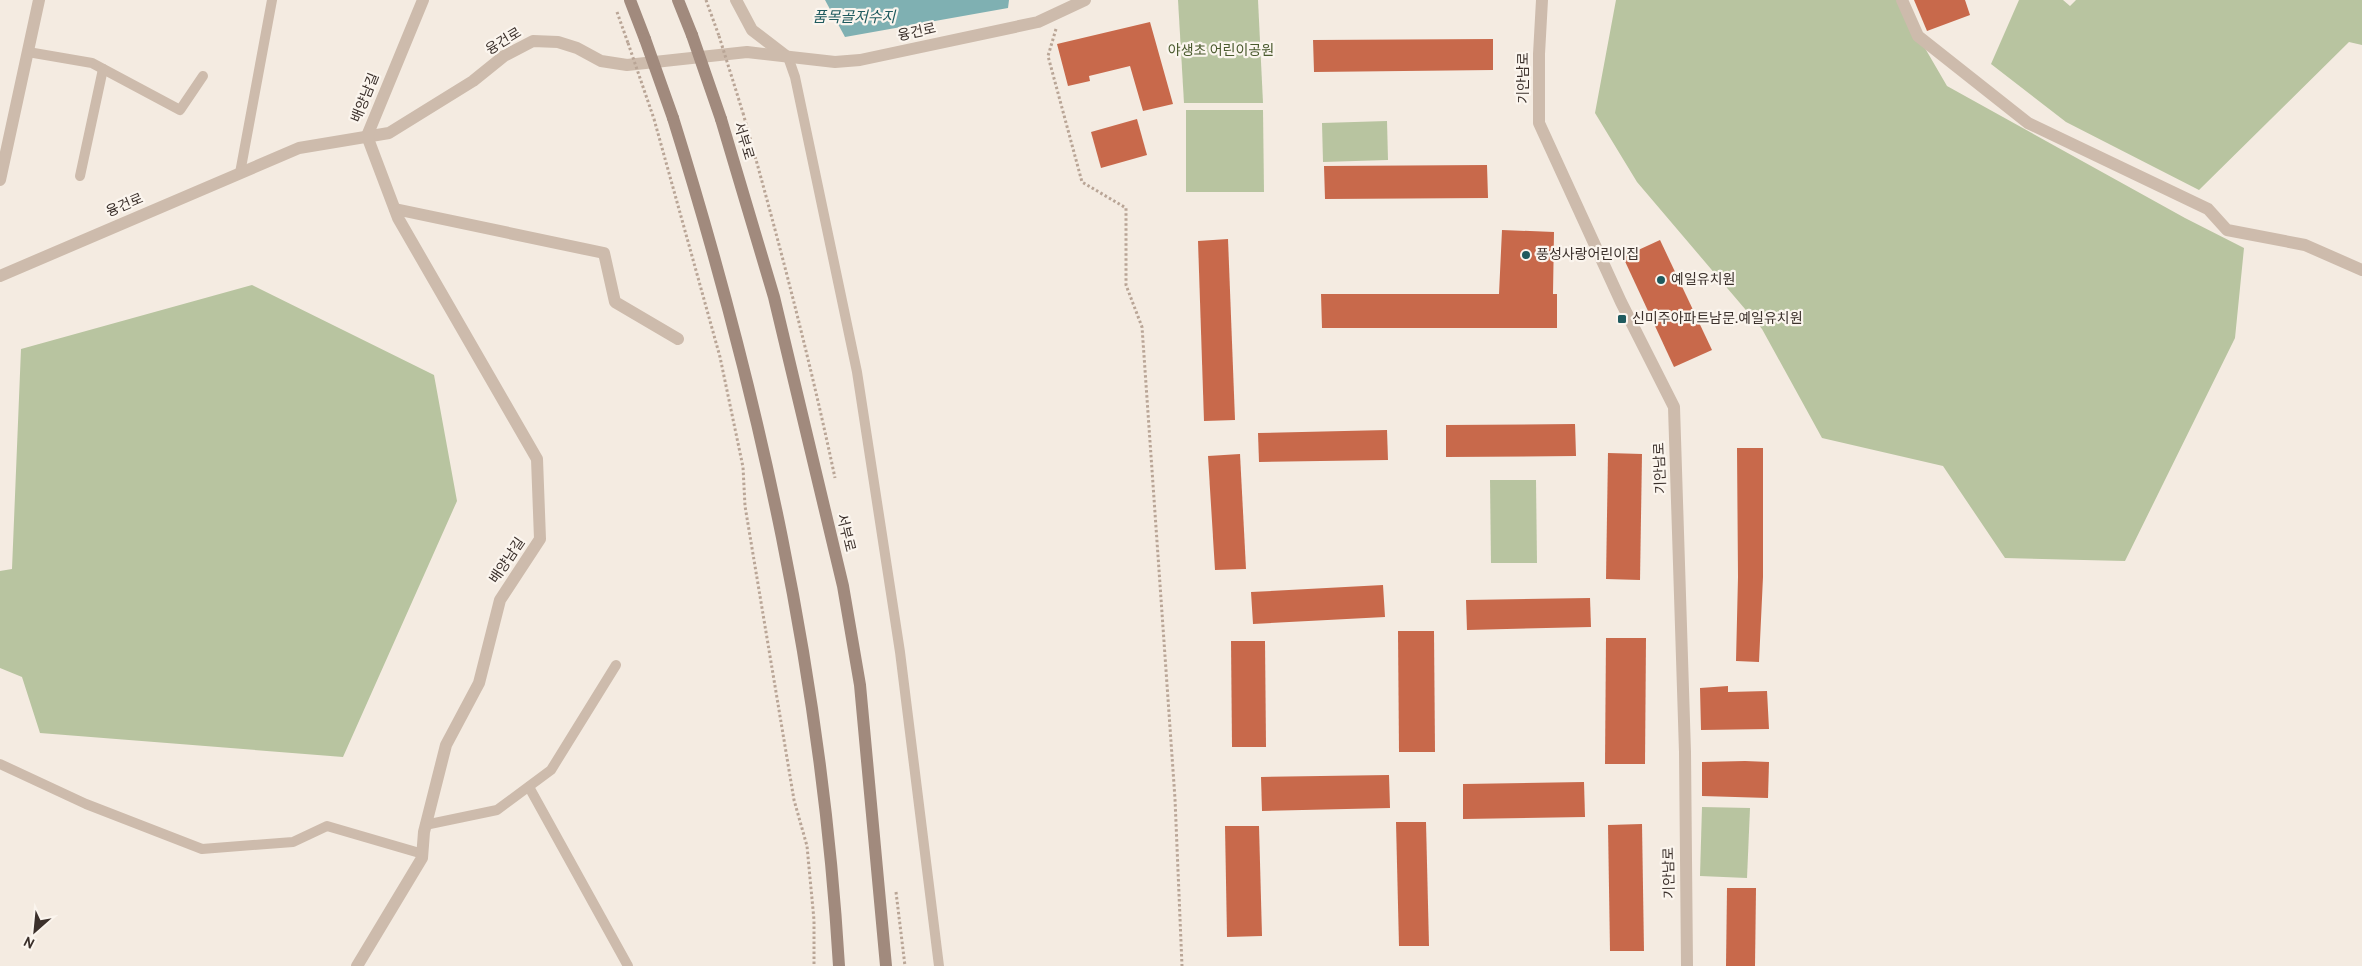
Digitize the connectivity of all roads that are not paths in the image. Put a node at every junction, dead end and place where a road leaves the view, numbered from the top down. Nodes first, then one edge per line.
1 (39, 0) edge
2 (272, 0) edge
3 (423, 0) edge
4 (630, 0) edge
5 (678, 0) edge
6 (736, 0) edge
7 (1085, 0) edge
8 (1542, 0) edge
9 (1902, 0) edge
10 (28, 52) junction
11 (788, 57) junction
12 (103, 69) junction
13 (203, 76) dead end
14 (367, 136) junction
15 (240, 173) junction
16 (80, 176) dead end
17 (0, 180) edge
18 (395, 209) junction
19 (2362, 270) edge
20 (0, 276) edge
21 (678, 339) dead end
22 (616, 665) dead end
23 (0, 764) edge
24 (529, 787) junction
25 (425, 825) junction
26 (423, 854) junction
27 (357, 966) edge
28 (628, 966) edge
29 (839, 966) edge
30 (886, 966) edge
31 (939, 966) edge
32 (1687, 966) edge

1 - 10 street
2 - 15 lane
3 - 14 street, 배양남길
4 - 29 main road, bridge
5 - 30 main road, 서부로, bridge
6 - 11 street
7 - 11 street, 융건로
8 - 32 street, 기안남로
9 - 19 street
10 - 12 lane
10 - 17 street
11 - 14 street, 융건로
11 - 31 lane
12 - 13 lane
12 - 16 lane
14 - 15 street, 융건로
14 - 18 street, 배양남길
15 - 20 street, 융건로
18 - 21 street
18 - 25 street, 배양남길
22 - 24 lane
23 - 26 lane
24 - 25 lane
24 - 28 lane
25 - 26 street, 배양남길
26 - 27 street, 배양남길

